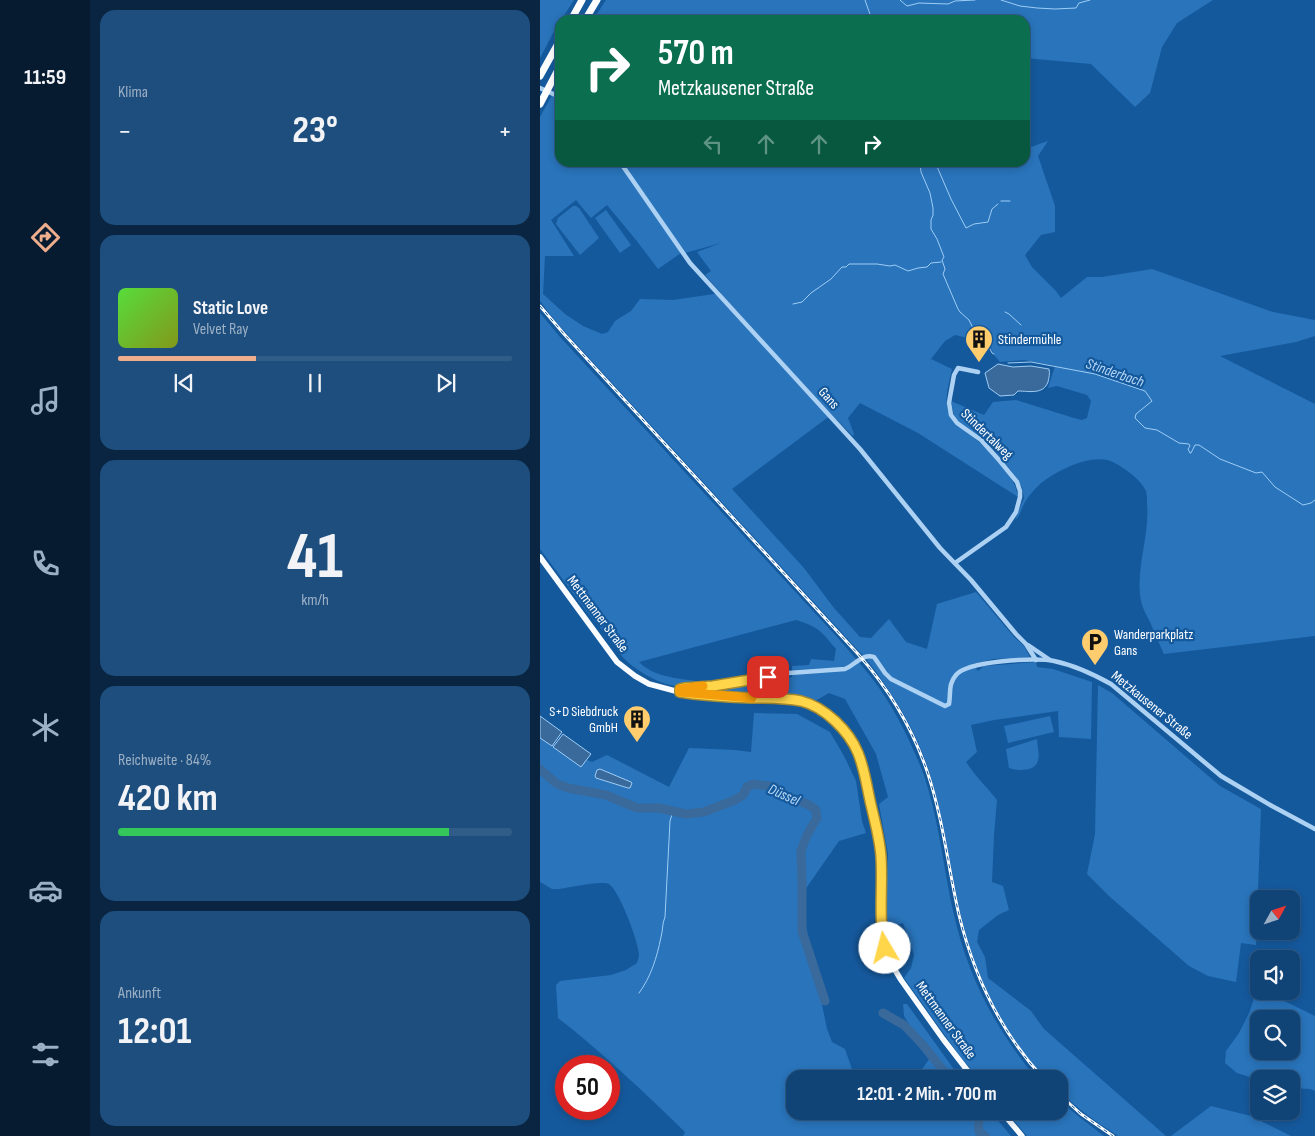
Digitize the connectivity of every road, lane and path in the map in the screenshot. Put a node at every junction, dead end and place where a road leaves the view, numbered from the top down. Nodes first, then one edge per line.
1 (582, 0) edge
2 (597, 0) edge
3 (574, 15) edge
4 (589, 15) edge
5 (555, 49) edge
6 (540, 76) edge
7 (555, 76) edge
8 (540, 88) edge
9 (555, 95) edge
10 (540, 104) edge
11 (623, 167) edge
12 (978, 372) dead end
13 (540, 557) edge
14 (955, 563) junction
15 (1026, 644) junction
16 (1036, 660) junction
17 (1050, 660) junction
18 (680, 692) junction
19 (1315, 829) edge
20 (967, 1070) edge
21 (1009, 1120) edge
22 (1022, 1136) edge

1 - 3 highway
2 - 4 highway
5 - 6 highway
7 - 10 highway
8 - 9 street
11 - 14 street, Gans
12 - 14 street, Stindertalweg
13 - 18 main road, Mettmanner Straße
14 - 15 street, Gans
15 - 16 street, Gans
15 - 17 street, Gans
16 - 17 street, Metzkausener Straße
16 - 18 street, Metzkausener Straße
17 - 19 street, Metzkausener Straße
18 - 20 main road, Mettmanner Straße
21 - 22 main road

